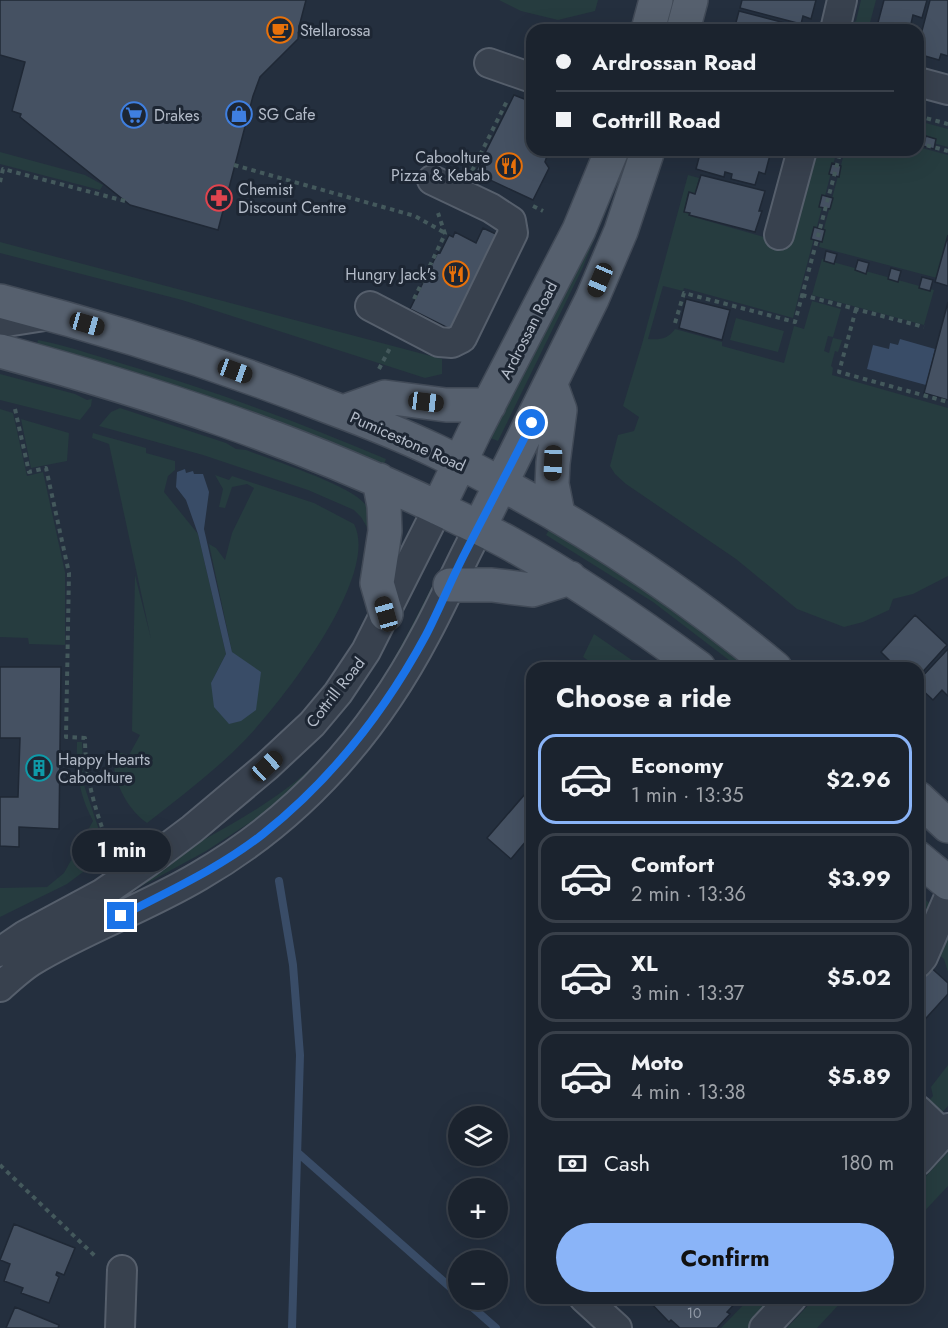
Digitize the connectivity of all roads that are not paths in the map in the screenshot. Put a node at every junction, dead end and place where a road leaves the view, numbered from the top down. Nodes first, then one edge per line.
1 (656, 0) edge
2 (691, 0) edge
3 (842, 0) edge
4 (650, 24) edge
5 (684, 24) edge
6 (836, 24) edge
7 (489, 63) dead end
8 (526, 76) edge
9 (924, 84) edge
10 (948, 90) edge
11 (610, 156) edge
12 (646, 156) edge
13 (800, 156) edge
14 (432, 180) dead end
15 (779, 235) dead end
16 (0, 301) edge
17 (370, 306) dead end
18 (52, 315) junction
19 (0, 323) edge
20 (0, 351) edge
21 (551, 385) junction
22 (489, 405) junction
23 (343, 412) junction
24 (460, 463) junction
25 (379, 480) junction
26 (501, 484) junction
27 (438, 508) junction
28 (558, 514) junction
29 (478, 528) junction
30 (570, 578) junction
31 (450, 585) junction
32 (386, 614) junction
33 (691, 662) edge
34 (768, 662) edge
35 (924, 804) edge
36 (948, 826) edge
37 (924, 863) edge
38 (948, 883) edge
39 (948, 899) edge
40 (0, 952) edge
41 (924, 955) edge
42 (0, 987) edge
43 (924, 1114) edge
44 (946, 1131) edge
45 (924, 1155) edge
46 (122, 1270) dead end
47 (591, 1304) edge
48 (786, 1304) edge
49 (120, 1328) edge
50 (617, 1328) edge
51 (764, 1328) edge

1 - 4 main road
2 - 5 main road
3 - 6 street
7 - 8 street
9 - 10 street
11 - 22 main road, Ardrossan Road
12 - 21 main road
13 - 15 street
14 - 17 street
16 - 18 main road, Pumicestone Road
18 - 19 street
18 - 23 main road, Pumicestone Road
20 - 25 main road
21 - 26 main road
21 - 28 main road
22 - 23 main road
22 - 24 main road, Ardrossan Road
23 - 24 main road, Pumicestone Road
24 - 26 main road, Pumicestone Road
24 - 27 main road, Ardrossan Road
25 - 27 main road
25 - 32 main road
26 - 28 main road, Pumicestone Road
26 - 29 main road
27 - 29 main road
27 - 32 street, Cottrill Road
28 - 34 main road, Pumicestone Road
29 - 30 main road
29 - 31 street
30 - 31 main road
30 - 33 main road
31 - 42 street
32 - 40 street, Cottrill Road
35 - 36 main road
37 - 38 main road
39 - 41 street
43 - 44 street
44 - 45 street
46 - 49 street
47 - 50 street
48 - 51 street

